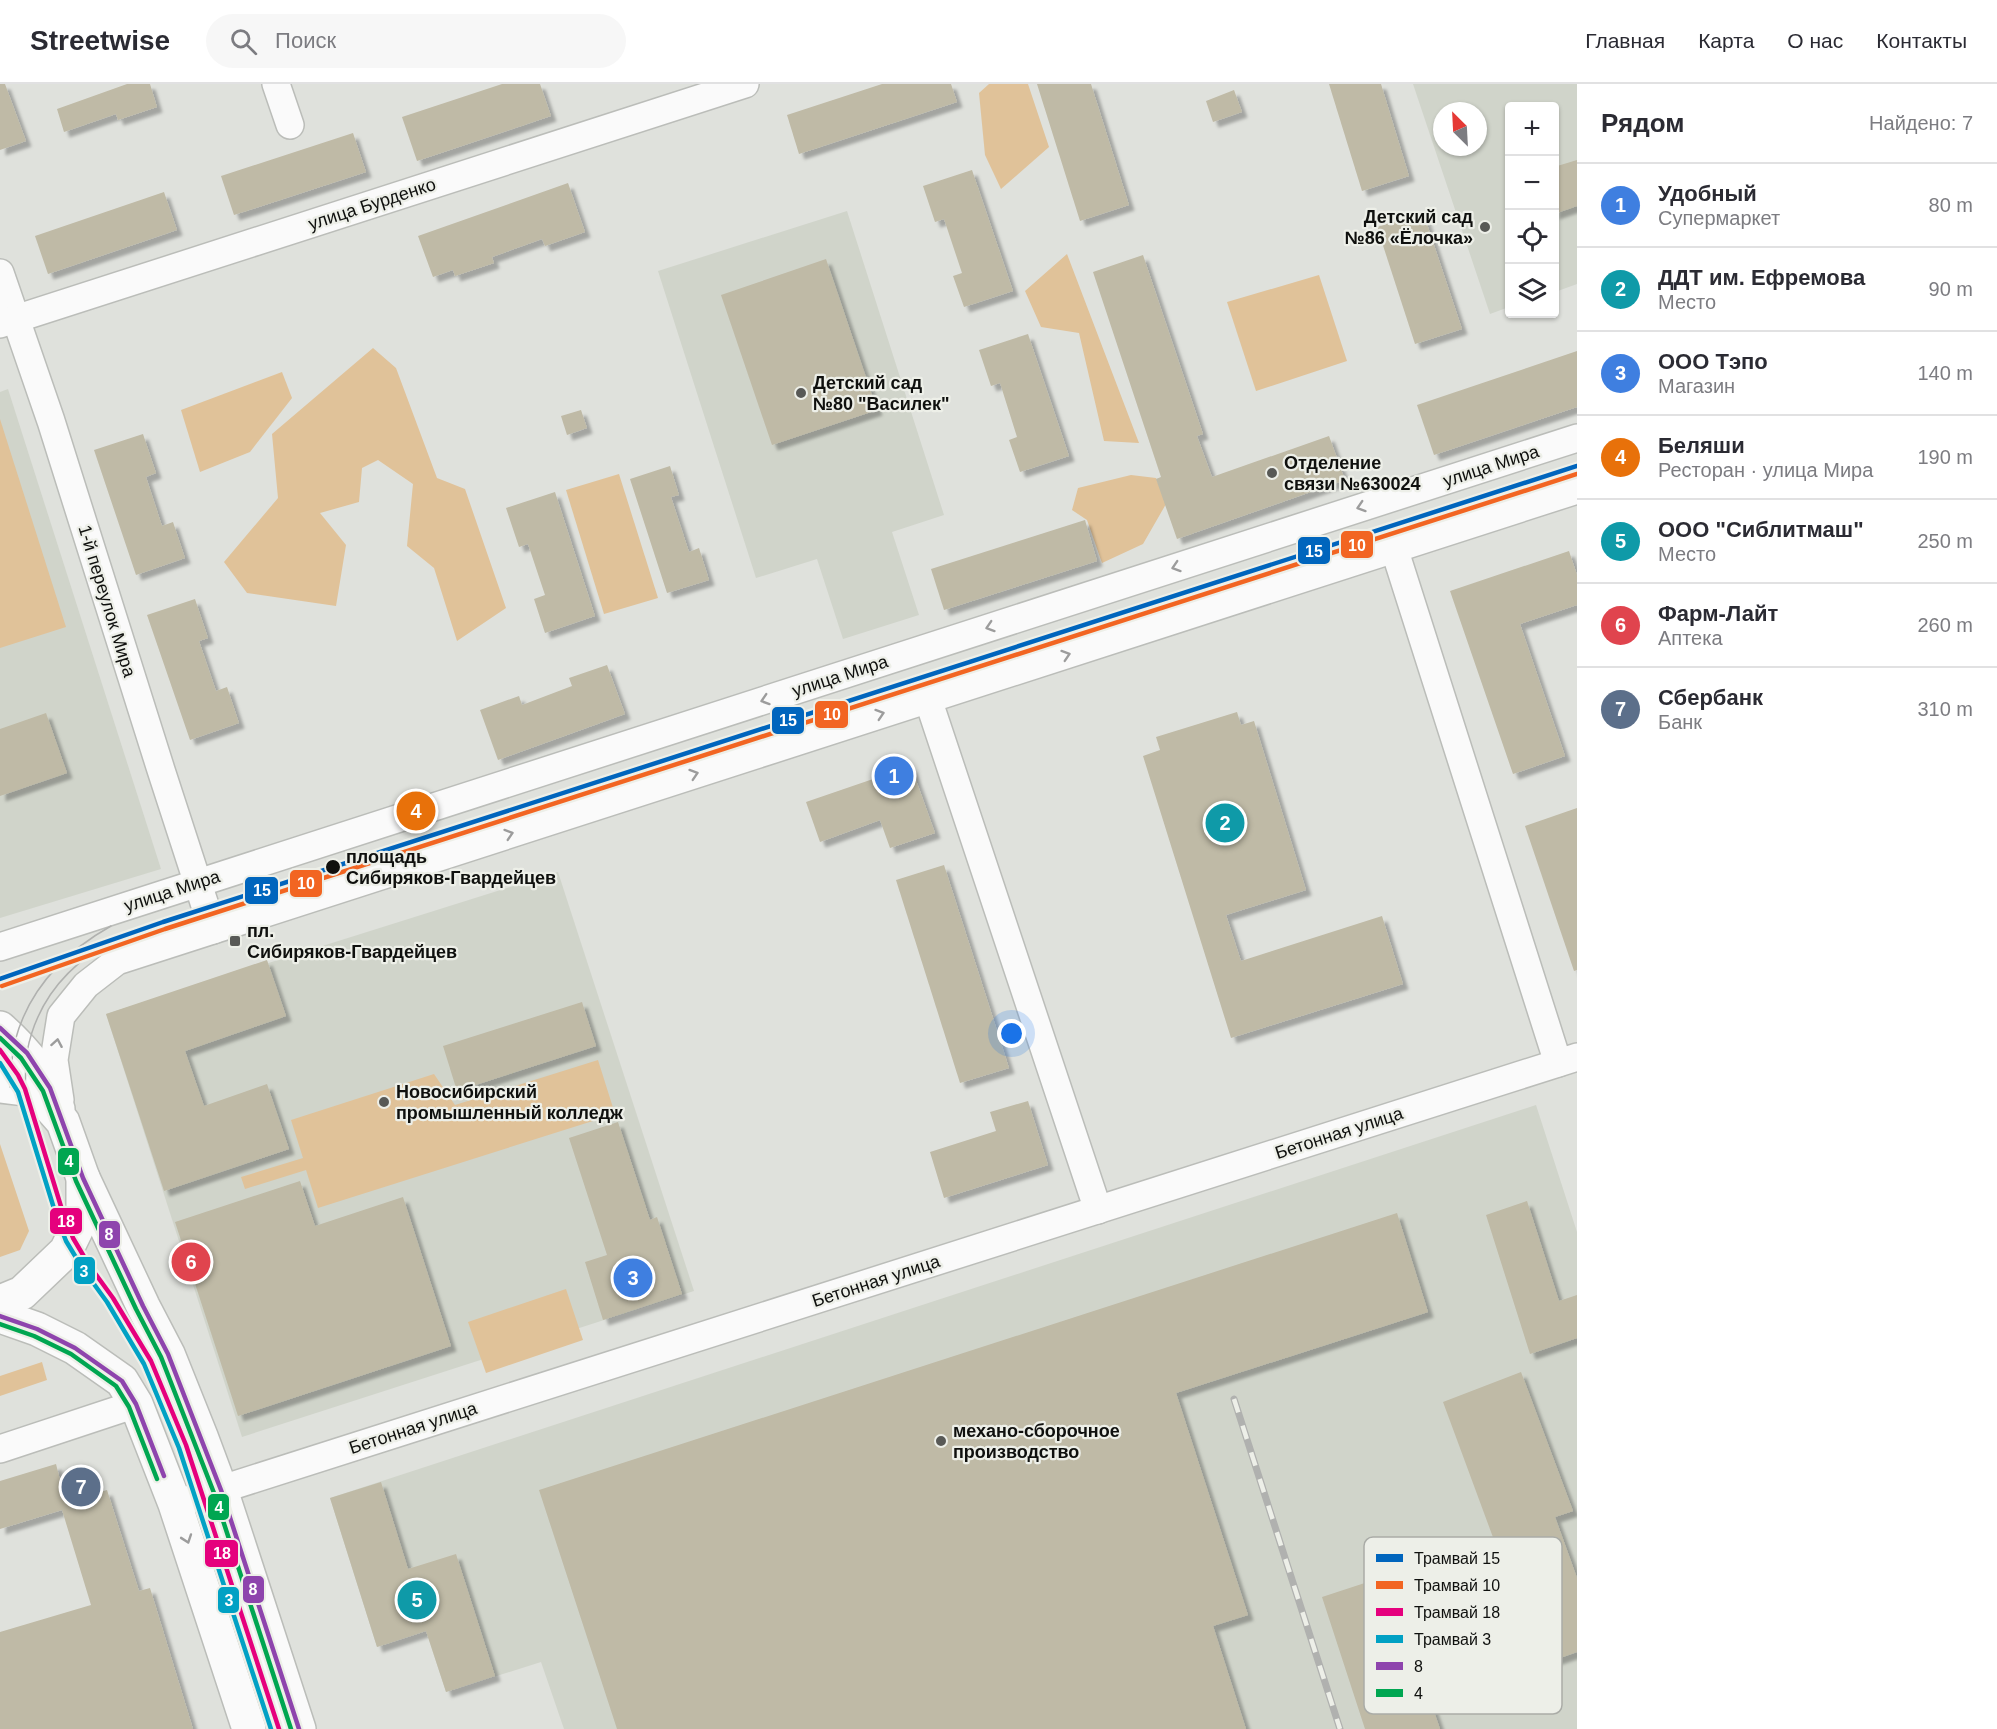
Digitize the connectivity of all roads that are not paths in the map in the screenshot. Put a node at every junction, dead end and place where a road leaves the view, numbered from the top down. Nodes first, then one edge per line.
1 (276, 84) edge
2 (745, 84) edge
3 (290, 125) dead end
4 (0, 273) edge
5 (7, 321) edge
6 (1577, 438) edge
7 (1577, 490) edge
8 (1394, 548) junction
9 (928, 699) junction
10 (199, 883) junction
11 (213, 930) junction
12 (0, 947) edge
13 (0, 1028) edge
14 (1568, 1060) edge
15 (0, 1086) edge
16 (63, 1122) junction
17 (83, 1178) junction
18 (1098, 1210) junction
19 (0, 1302) edge
20 (0, 1316) edge
21 (136, 1404) junction
22 (0, 1449) edge
23 (221, 1490) junction
24 (175, 1504) junction
25 (249, 1729) edge
26 (299, 1729) edge

1 - 3 street
2 - 5 street, улица Бурденко
4 - 5 street, 1-й переулок Мира
5 - 10 street, 1-й переулок Мира
6 -> 10 street, улица Мира
7 - 8 street
9 -> 8 street
8 - 14 street
11 -> 9 street
9 - 18 street
10 - 11 street, 1-й переулок Мира
10 - 12 street, улица Мира
16 -> 11 street
13 - 16 main road
14 - 18 street, Бетонная улица
15 - 16 main road
16 - 17 main road
17 - 19 main road
17 - 23 main road
18 - 23 street, Бетонная улица
20 - 21 main road
21 - 22 street
21 - 24 main road
23 - 24 street, Бетонная улица
23 - 26 main road
24 -> 25 main road

